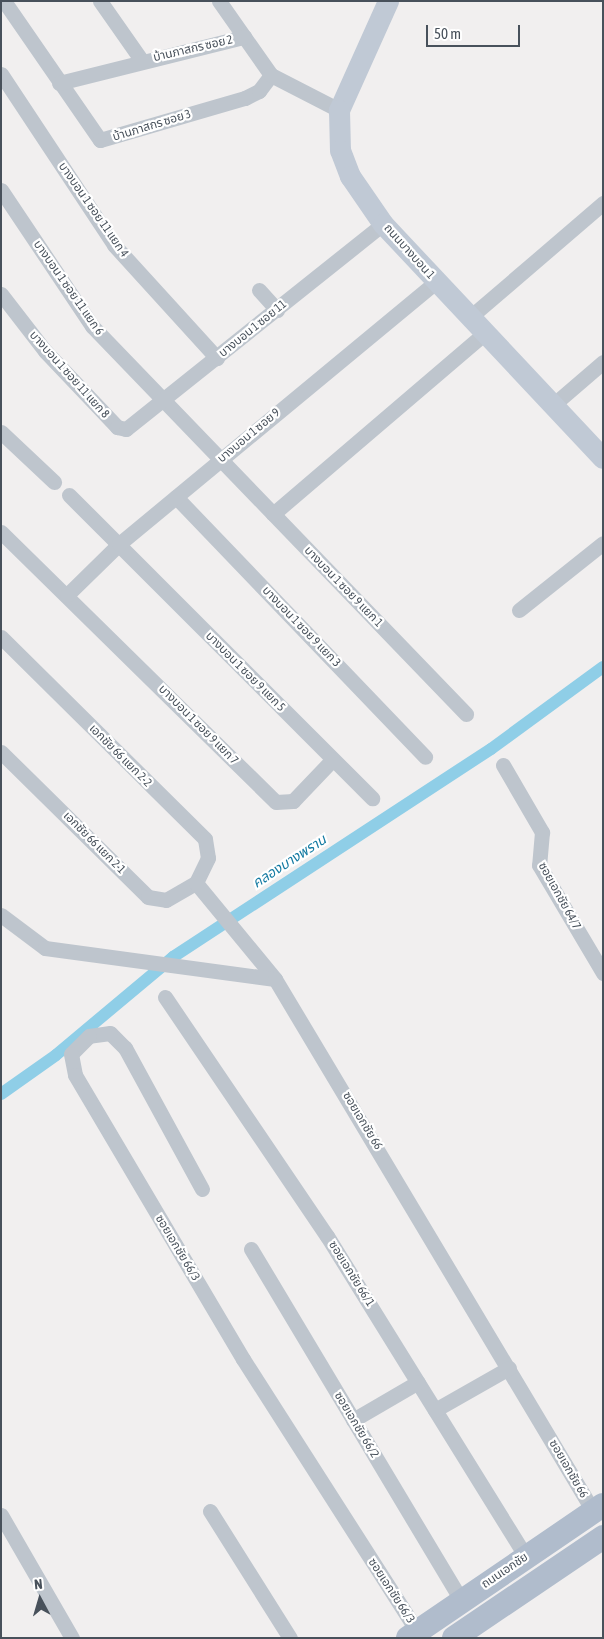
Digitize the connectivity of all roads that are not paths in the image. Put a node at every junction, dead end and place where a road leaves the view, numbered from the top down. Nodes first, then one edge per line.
1 (4, 1) edge
2 (100, 1) edge
3 (219, 1) edge
4 (385, 3) edge
5 (244, 37) junction
6 (142, 61) junction
7 (1, 74) edge
8 (271, 74) junction
9 (59, 83) junction
10 (339, 110) junction
11 (1, 190) edge
12 (603, 203) edge
13 (383, 224) junction
14 (436, 282) junction
15 (259, 290) dead end
16 (1, 294) edge
17 (277, 310) junction
18 (469, 318) junction
19 (485, 333) junction
20 (217, 358) junction
21 (603, 362) edge
22 (166, 400) junction
23 (554, 405) junction
24 (122, 429) joint
25 (1, 432) edge
26 (603, 458) edge
27 (221, 459) junction
28 (54, 482) dead end
29 (69, 496) dead end
30 (176, 497) junction
31 (273, 514) junction
32 (1, 532) edge
33 (603, 543) edge
34 (119, 544) junction
35 (67, 595) junction
36 (519, 610) dead end
37 (1, 638) edge
38 (466, 714) dead end
39 (1, 752) edge
40 (425, 758) dead end
41 (332, 760) junction
42 (503, 765) dead end
43 (372, 798) dead end
44 (196, 883) junction
45 (1, 916) edge
46 (603, 973) edge
47 (275, 979) junction
48 (165, 997) dead end
49 (202, 1190) dead end
50 (251, 1249) dead end
51 (509, 1368) junction
52 (418, 1382) junction
53 (435, 1410) junction
54 (353, 1420) junction
55 (598, 1508) edge
56 (210, 1511) dead end
57 (1, 1515) edge
58 (603, 1537) edge
59 (526, 1557) junction
60 (461, 1600) junction
61 (412, 1634) edge
62 (466, 1634) edge
63 (72, 1638) edge
64 (290, 1638) edge

1 - 9 street, บ้านภาสกร ซอย 3
2 - 6 street, บ้านภาสกร ซอย 2
3 - 5 street
4 - 10 main road, ถนนบางบอน 1
5 - 6 street, บ้านภาสกร ซอย 2
5 - 8 street
6 - 9 street, บ้านภาสกร ซอย 2
7 - 20 street, บางบอน 1 ซอย 11 แยก 4
8 - 9 street, บ้านภาสกร ซอย 3
8 - 10 street
10 - 13 main road, ถนนบางบอน 1
11 - 22 street, บางบอน 1 ซอย 11 แยก 6
12 - 18 street
13 - 14 main road, ถนนบางบอน 1
13 - 17 street, บางบอน 1 ซอย 11
14 - 18 main road, ถนนบางบอน 1
14 - 27 street, บางบอน 1 ซอย 9
15 - 17 street
16 - 24 street, บางบอน 1 ซอย 11 แยก 8
17 - 20 street, บางบอน 1 ซอย 11
18 - 19 main road, ถนนบางบอน 1
19 - 23 main road, ถนนบางบอน 1
19 - 31 street
20 - 22 street, บางบอน 1 ซอย 11
21 - 23 street
22 - 24 street, บางบอน 1 ซอย 11
22 - 27 street, บางบอน 1 ซอย 11 แยก 6
23 - 26 main road, ถนนบางบอน 1
25 - 28 street
27 - 30 street, บางบอน 1 ซอย 9
27 - 31 street, บางบอน 1 ซอย 9 แยก 1
29 - 34 street, บางบอน 1 ซอย 9 แยก 5
30 - 34 street, บางบอน 1 ซอย 9
30 - 40 street, บางบอน 1 ซอย 9 แยก 3
31 - 38 street, บางบอน 1 ซอย 9 แยก 1
32 - 35 street, บางบอน 1 ซอย 9 แยก 7
33 - 36 street
34 - 35 street, บางบอน 1 ซอย 9
34 - 41 street, บางบอน 1 ซอย 9 แยก 5
35 - 41 street, บางบอน 1 ซอย 9 แยก 7
37 - 44 street, เอกชัย 66 แยก 2-2
39 - 44 street, เอกชัย 66 แยก 2-1
41 - 43 street, บางบอน 1 ซอย 9 แยก 5
42 - 46 street, ซอยเอกชัย 64/7
44 - 47 street, ซอยเอกชัย 66
45 - 47 street
47 - 51 street, ซอยเอกชัย 66
48 - 52 street, ซอยเอกชัย 66/1
49 - 61 street, ซอยเอกชัย 66/3
50 - 54 street, ซอยเอกชัย 66/2
51 - 53 street
51 - 55 street, ซอยเอกชัย 66
52 - 53 street, ซอยเอกชัย 66/1
52 - 54 street
53 - 59 street, ซอยเอกชัย 66/1
54 - 60 street, ซอยเอกชัย 66/2
55 - 59 main road, ถนนเอกชัย
56 - 64 street
57 - 63 street
58 - 62 main road
59 - 60 main road, ถนนเอกชัย
60 - 61 main road, ถนนเอกชัย

